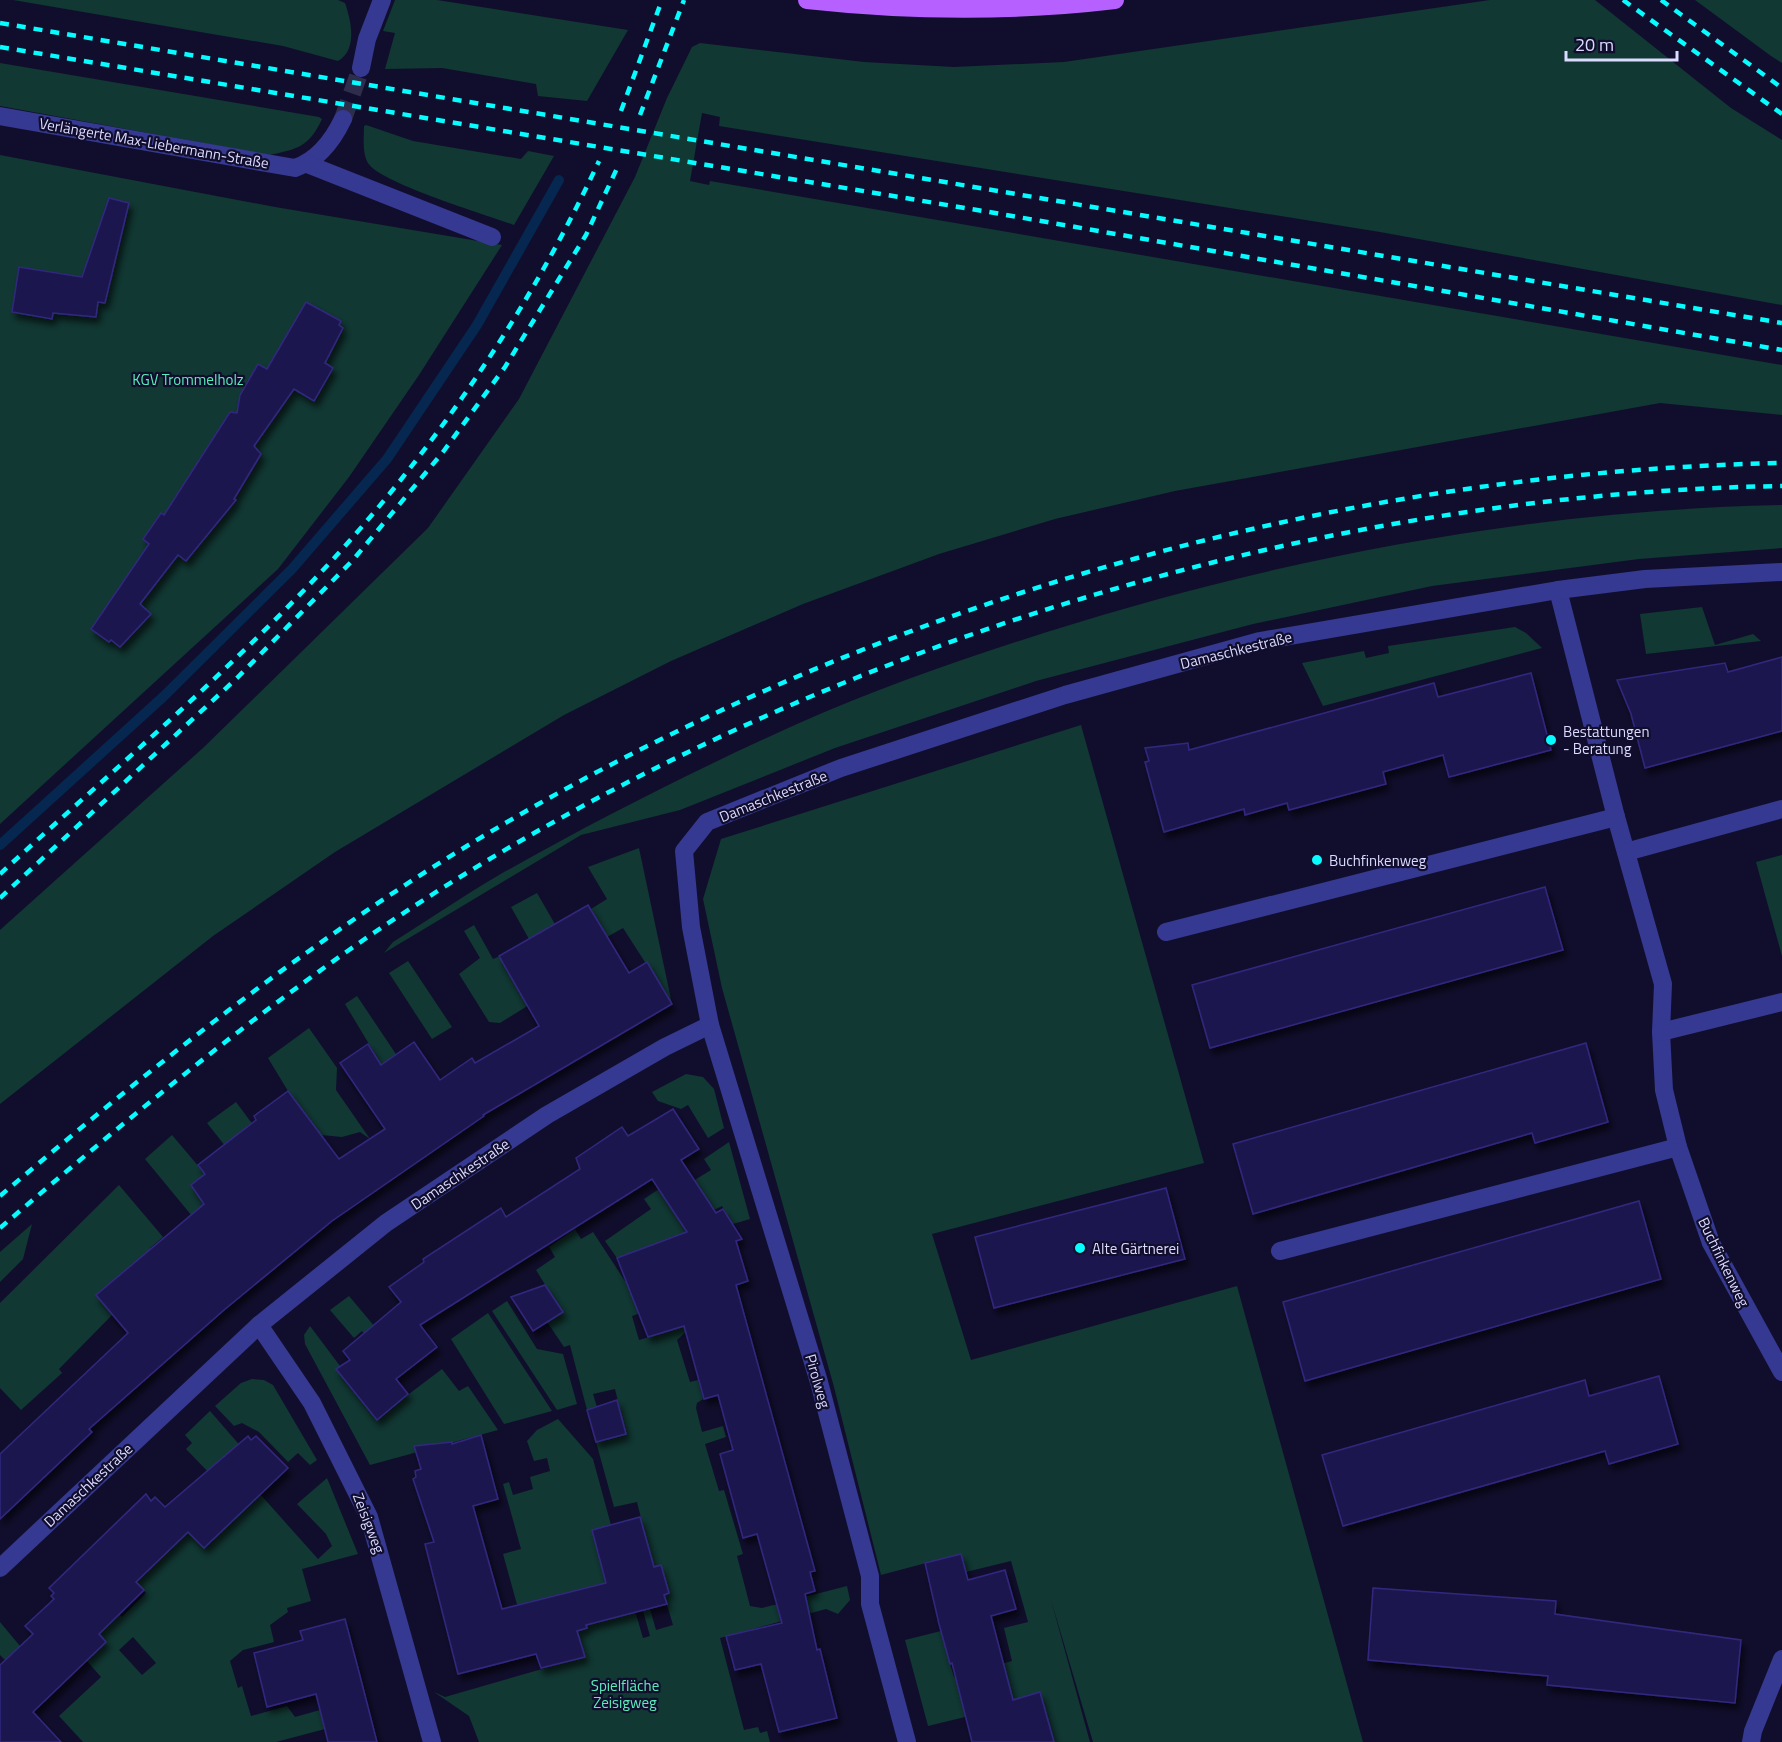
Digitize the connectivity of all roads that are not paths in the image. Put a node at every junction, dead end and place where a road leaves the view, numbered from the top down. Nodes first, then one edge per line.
1 (382, 0) edge
2 (807, 0) edge
3 (1115, 0) edge
4 (361, 68) tunnel mouth
5 (0, 116) edge
6 (343, 119) tunnel mouth
7 (307, 164) junction
8 (492, 237) dead end
9 (1782, 572) edge
10 (1558, 590) junction
11 (1782, 809) edge
12 (1616, 817) junction
13 (1626, 852) junction
14 (1166, 932) dead end
15 (1782, 1002) edge
16 (710, 1025) junction
17 (1661, 1032) junction
18 (1678, 1147) junction
19 (1280, 1251) dead end
20 (259, 1325) junction
21 (1782, 1372) edge
22 (0, 1568) edge
23 (1782, 1659) edge
24 (432, 1742) edge
25 (907, 1742) edge
26 (1751, 1742) edge

1 - 4 street
2 - 3 main road
5 - 7 street, Verlängerte Max-Liebermann-Straße
6 - 7 street
7 - 8 street
9 - 10 street, Damaschkestraße
10 - 12 street, Buchfinkenweg
10 - 16 street, Damaschkestraße
11 - 13 street
12 - 13 street, Buchfinkenweg
12 - 14 street
13 - 17 street, Buchfinkenweg
15 - 17 street
16 - 20 street, Damaschkestraße
16 - 25 street, Pirolweg
17 - 18 street, Buchfinkenweg
18 - 19 street
18 - 21 street, Buchfinkenweg
20 - 22 street, Damaschkestraße
20 - 24 street, Zeisigweg
23 - 26 street

